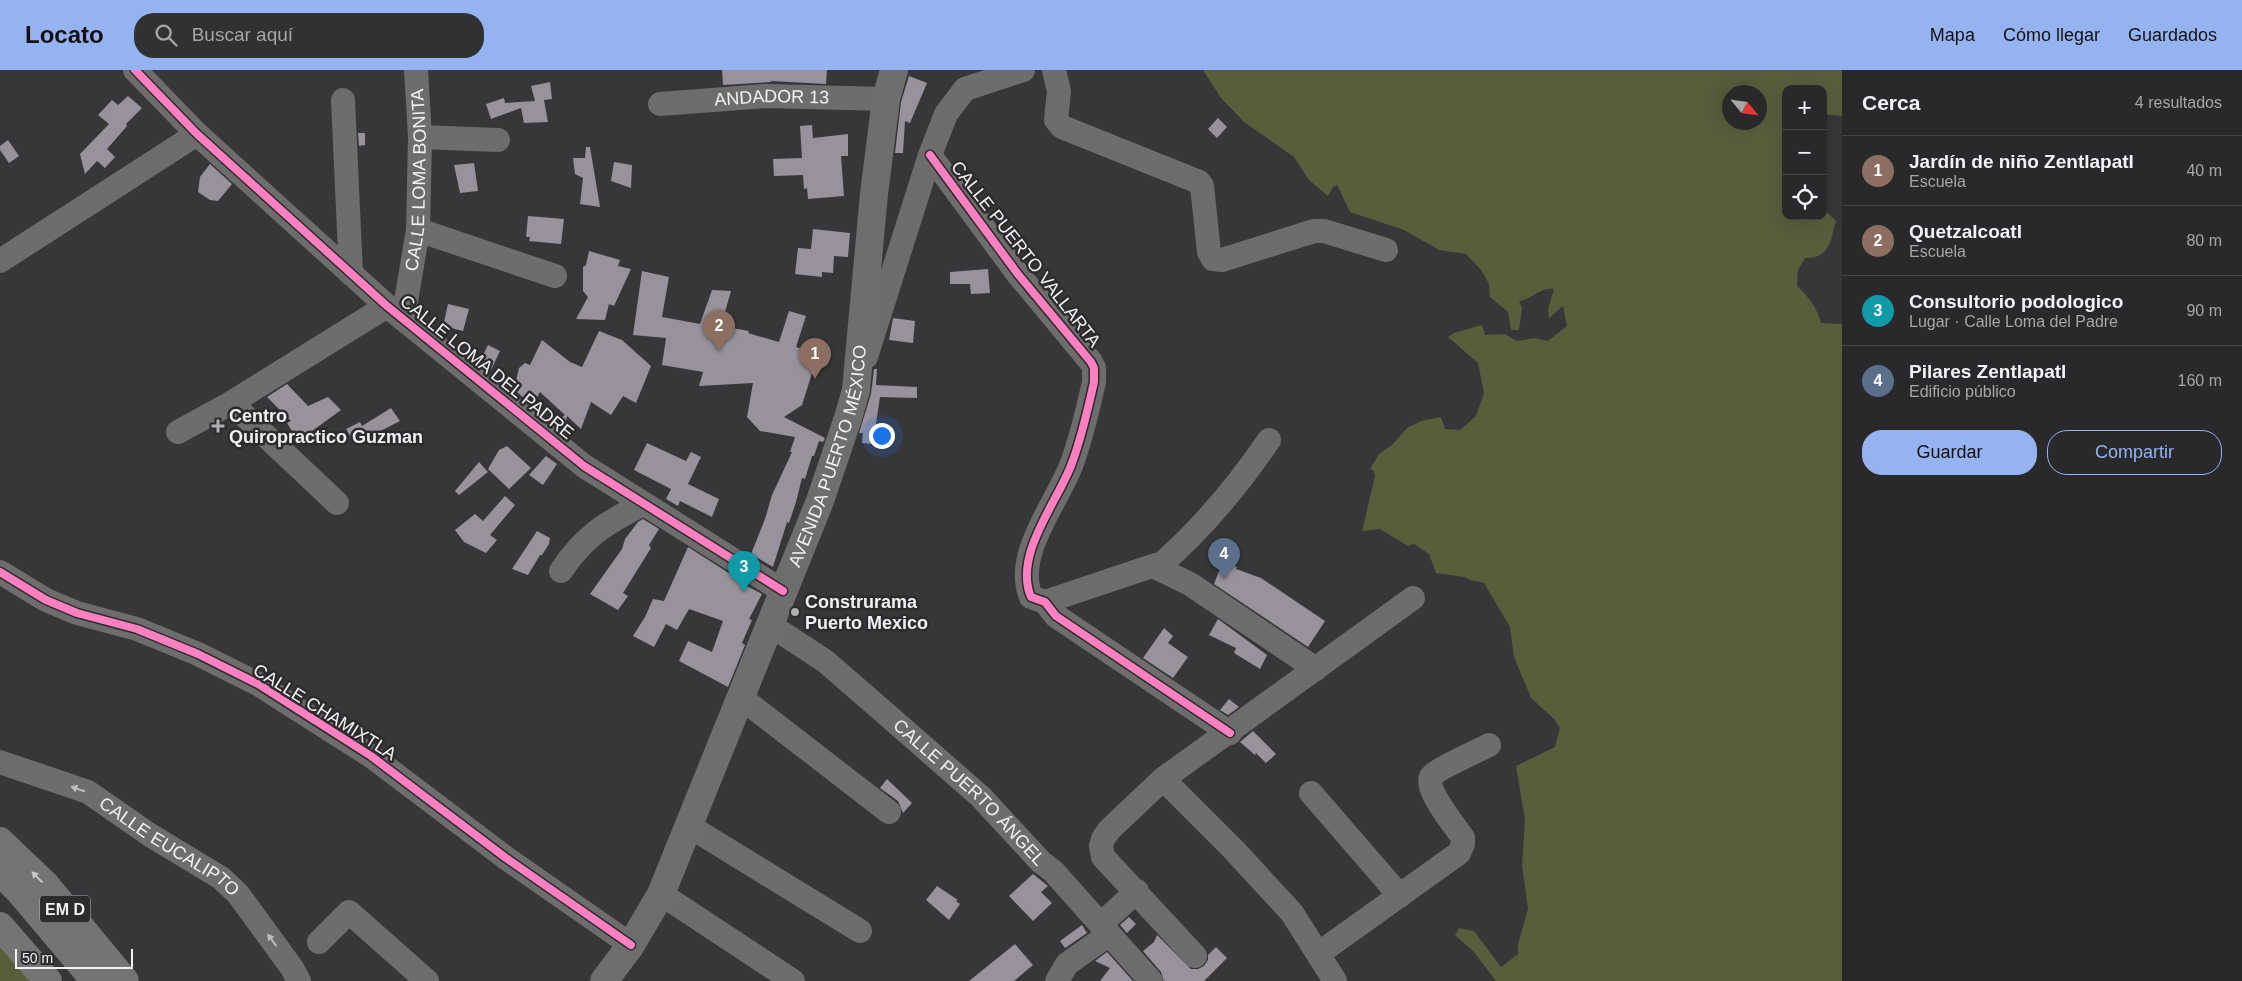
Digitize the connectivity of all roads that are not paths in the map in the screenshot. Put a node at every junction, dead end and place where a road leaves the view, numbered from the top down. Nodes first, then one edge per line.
1 (135, 70) edge
2 (416, 70) edge
3 (894, 70) edge
4 (1023, 70) edge
5 (1054, 70) edge
6 (886, 99) junction
7 (343, 100) dead end
8 (660, 104) dead end
9 (197, 134) junction
10 (420, 138) junction
11 (498, 140) dead end
12 (930, 154) junction
13 (418, 230) junction
14 (1386, 250) dead end
15 (0, 260) edge
16 (351, 274) junction
17 (555, 276) dead end
18 (395, 313) junction
19 (856, 390) junction
20 (231, 402) junction
21 (178, 432) dead end
22 (1269, 440) dead end
23 (337, 503) dead end
24 (643, 504) junction
25 (1157, 568) junction
26 (561, 571) dead end
27 (0, 572) edge
28 (783, 590) junction
29 (1413, 598) dead end
30 (1045, 602) junction
31 (770, 625) junction
32 (1316, 669) junction
33 (740, 697) junction
34 (1230, 733) junction
35 (1489, 745) dead end
36 (0, 762) edge
37 (1163, 779) junction
38 (1311, 793) dead end
39 (889, 812) dead end
40 (689, 826) junction
41 (0, 840) edge
42 (0, 872) edge
43 (1137, 891) junction
44 (661, 894) junction
45 (1400, 896) junction
46 (0, 926) edge
47 (1105, 930) junction
48 (860, 931) dead end
49 (320, 942) dead end
50 (631, 945) junction
51 (1318, 954) junction
52 (1195, 956) dead end
53 (48, 981) edge
54 (95, 981) edge
55 (125, 981) edge
56 (299, 981) edge
57 (427, 981) edge
58 (604, 981) edge
59 (793, 981) edge
60 (1057, 981) edge
61 (1151, 981) edge
62 (1335, 981) edge

1 - 9 street, CALLE LOMA DEL PADRE
2 - 10 street, CALLE LOMA BONITA
3 - 6 main road, AVENIDA PUERTO MÉXICO
4 - 12 street
5 - 14 street
6 - 8 street, ANDADOR 13
6 - 19 main road, AVENIDA PUERTO MÉXICO
7 - 16 street
9 - 15 street
9 - 16 street, CALLE LOMA DEL PADRE
10 - 11 street
10 - 13 street, CALLE LOMA BONITA
12 - 19 street
12 - 30 street, CALLE PUERTO VALLARTA
13 - 17 street
13 - 18 street, CALLE LOMA BONITA
16 - 18 street, CALLE LOMA DEL PADRE
18 - 20 street
18 - 24 street, CALLE LOMA DEL PADRE
19 - 28 main road, AVENIDA PUERTO MÉXICO
20 - 21 street
20 - 23 street
22 - 25 street
24 - 26 street
24 - 28 street, CALLE LOMA DEL PADRE
25 - 30 street
25 - 32 street
27 - 50 street, CALLE CHAMIXTLA
28 - 31 main road, AVENIDA PUERTO MÉXICO
29 - 32 street
30 - 34 street, CALLE PUERTO VALLARTA
31 - 33 main road, AVENIDA PUERTO MÉXICO
31 - 47 street, CALLE PUERTO ÁNGEL
32 - 34 street
33 - 39 street
33 - 40 main road, AVENIDA PUERTO MÉXICO
34 - 37 street
35 - 45 street
56 -> 36 street, CALLE EUCALIPTO
37 - 43 street
37 - 51 street
38 - 45 street
40 - 44 main road, AVENIDA PUERTO MÉXICO
40 - 48 street
55 -> 41 highway, EM D
42 - 54 highway, EM D
43 - 47 street
43 - 52 street
44 - 50 main road, AVENIDA PUERTO MÉXICO
44 - 59 street
45 - 51 street
46 - 53 highway
47 - 60 street
47 - 61 street, CALLE PUERTO ÁNGEL
49 - 57 street
50 - 58 main road, AVENIDA PUERTO MÉXICO
51 - 62 street

